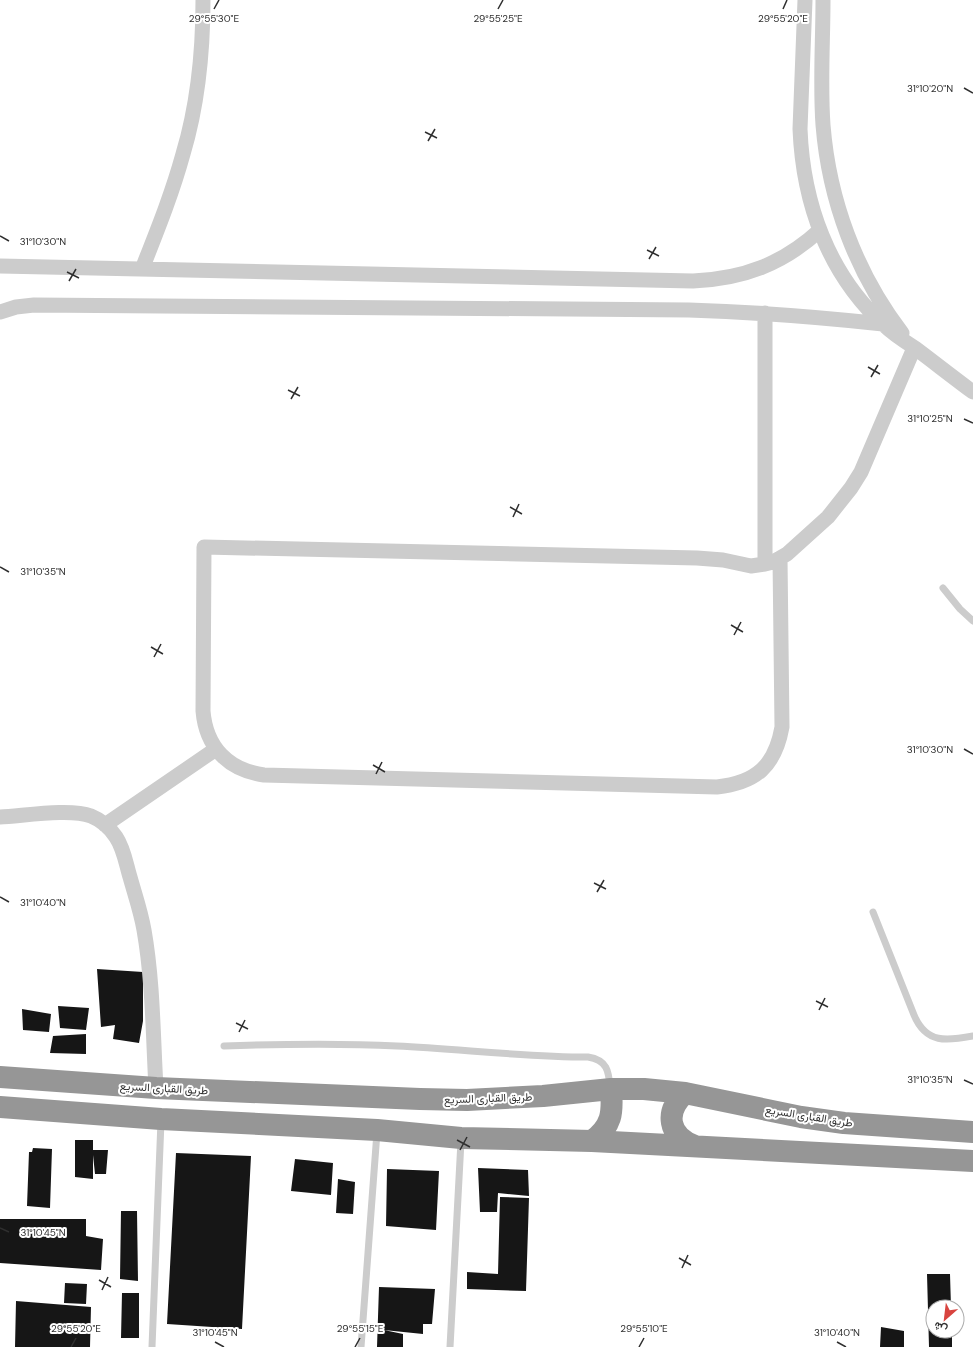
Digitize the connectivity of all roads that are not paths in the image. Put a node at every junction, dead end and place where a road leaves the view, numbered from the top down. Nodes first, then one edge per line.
1 (203, 0) edge
2 (805, 0) edge
3 (823, 0) edge
4 (820, 230) junction
5 (0, 266) edge
6 (142, 269) junction
7 (0, 312) edge
8 (765, 313) junction
9 (883, 324) junction
10 (914, 348) junction
11 (973, 392) edge
12 (780, 558) junction
13 (765, 564) junction
14 (943, 588) dead end
15 (973, 621) edge
16 (216, 749) junction
17 (0, 817) edge
18 (105, 824) junction
19 (873, 912) dead end
20 (973, 1036) edge
21 (224, 1046) dead end
22 (0, 1077) edge
23 (156, 1088) junction
24 (610, 1089) junction
25 (685, 1093) junction
26 (0, 1107) edge
27 (161, 1119) junction
28 (377, 1130) junction
29 (973, 1132) edge
30 (461, 1138) junction
31 (592, 1141) junction
32 (694, 1146) junction
33 (973, 1161) edge
34 (152, 1347) edge
35 (361, 1347) edge
36 (450, 1347) edge

1 - 6 street
2 - 4 street
3 - 10 street
4 - 6 street
4 - 9 street
5 - 6 street
7 - 8 street
8 - 9 street
8 - 13 street
9 - 10 street
10 - 11 street
10 - 12 street
12 - 13 street
12 - 16 street
13 - 16 street
14 - 15 lane
16 - 18 street
17 - 18 street
18 - 23 street
19 - 20 lane
21 - 24 lane
22 - 23 highway, طريق القبارى السريع
23 - 24 highway, طريق القبارى السريع
24 - 25 highway, طريق القبارى السريع
24 - 31 highway
25 - 29 highway, طريق القبارى السريع
25 - 32 highway
26 - 27 highway
27 - 28 highway
27 - 34 lane
28 - 30 highway
28 - 35 lane
30 - 31 highway
30 - 36 lane
31 - 32 highway
32 - 33 highway

